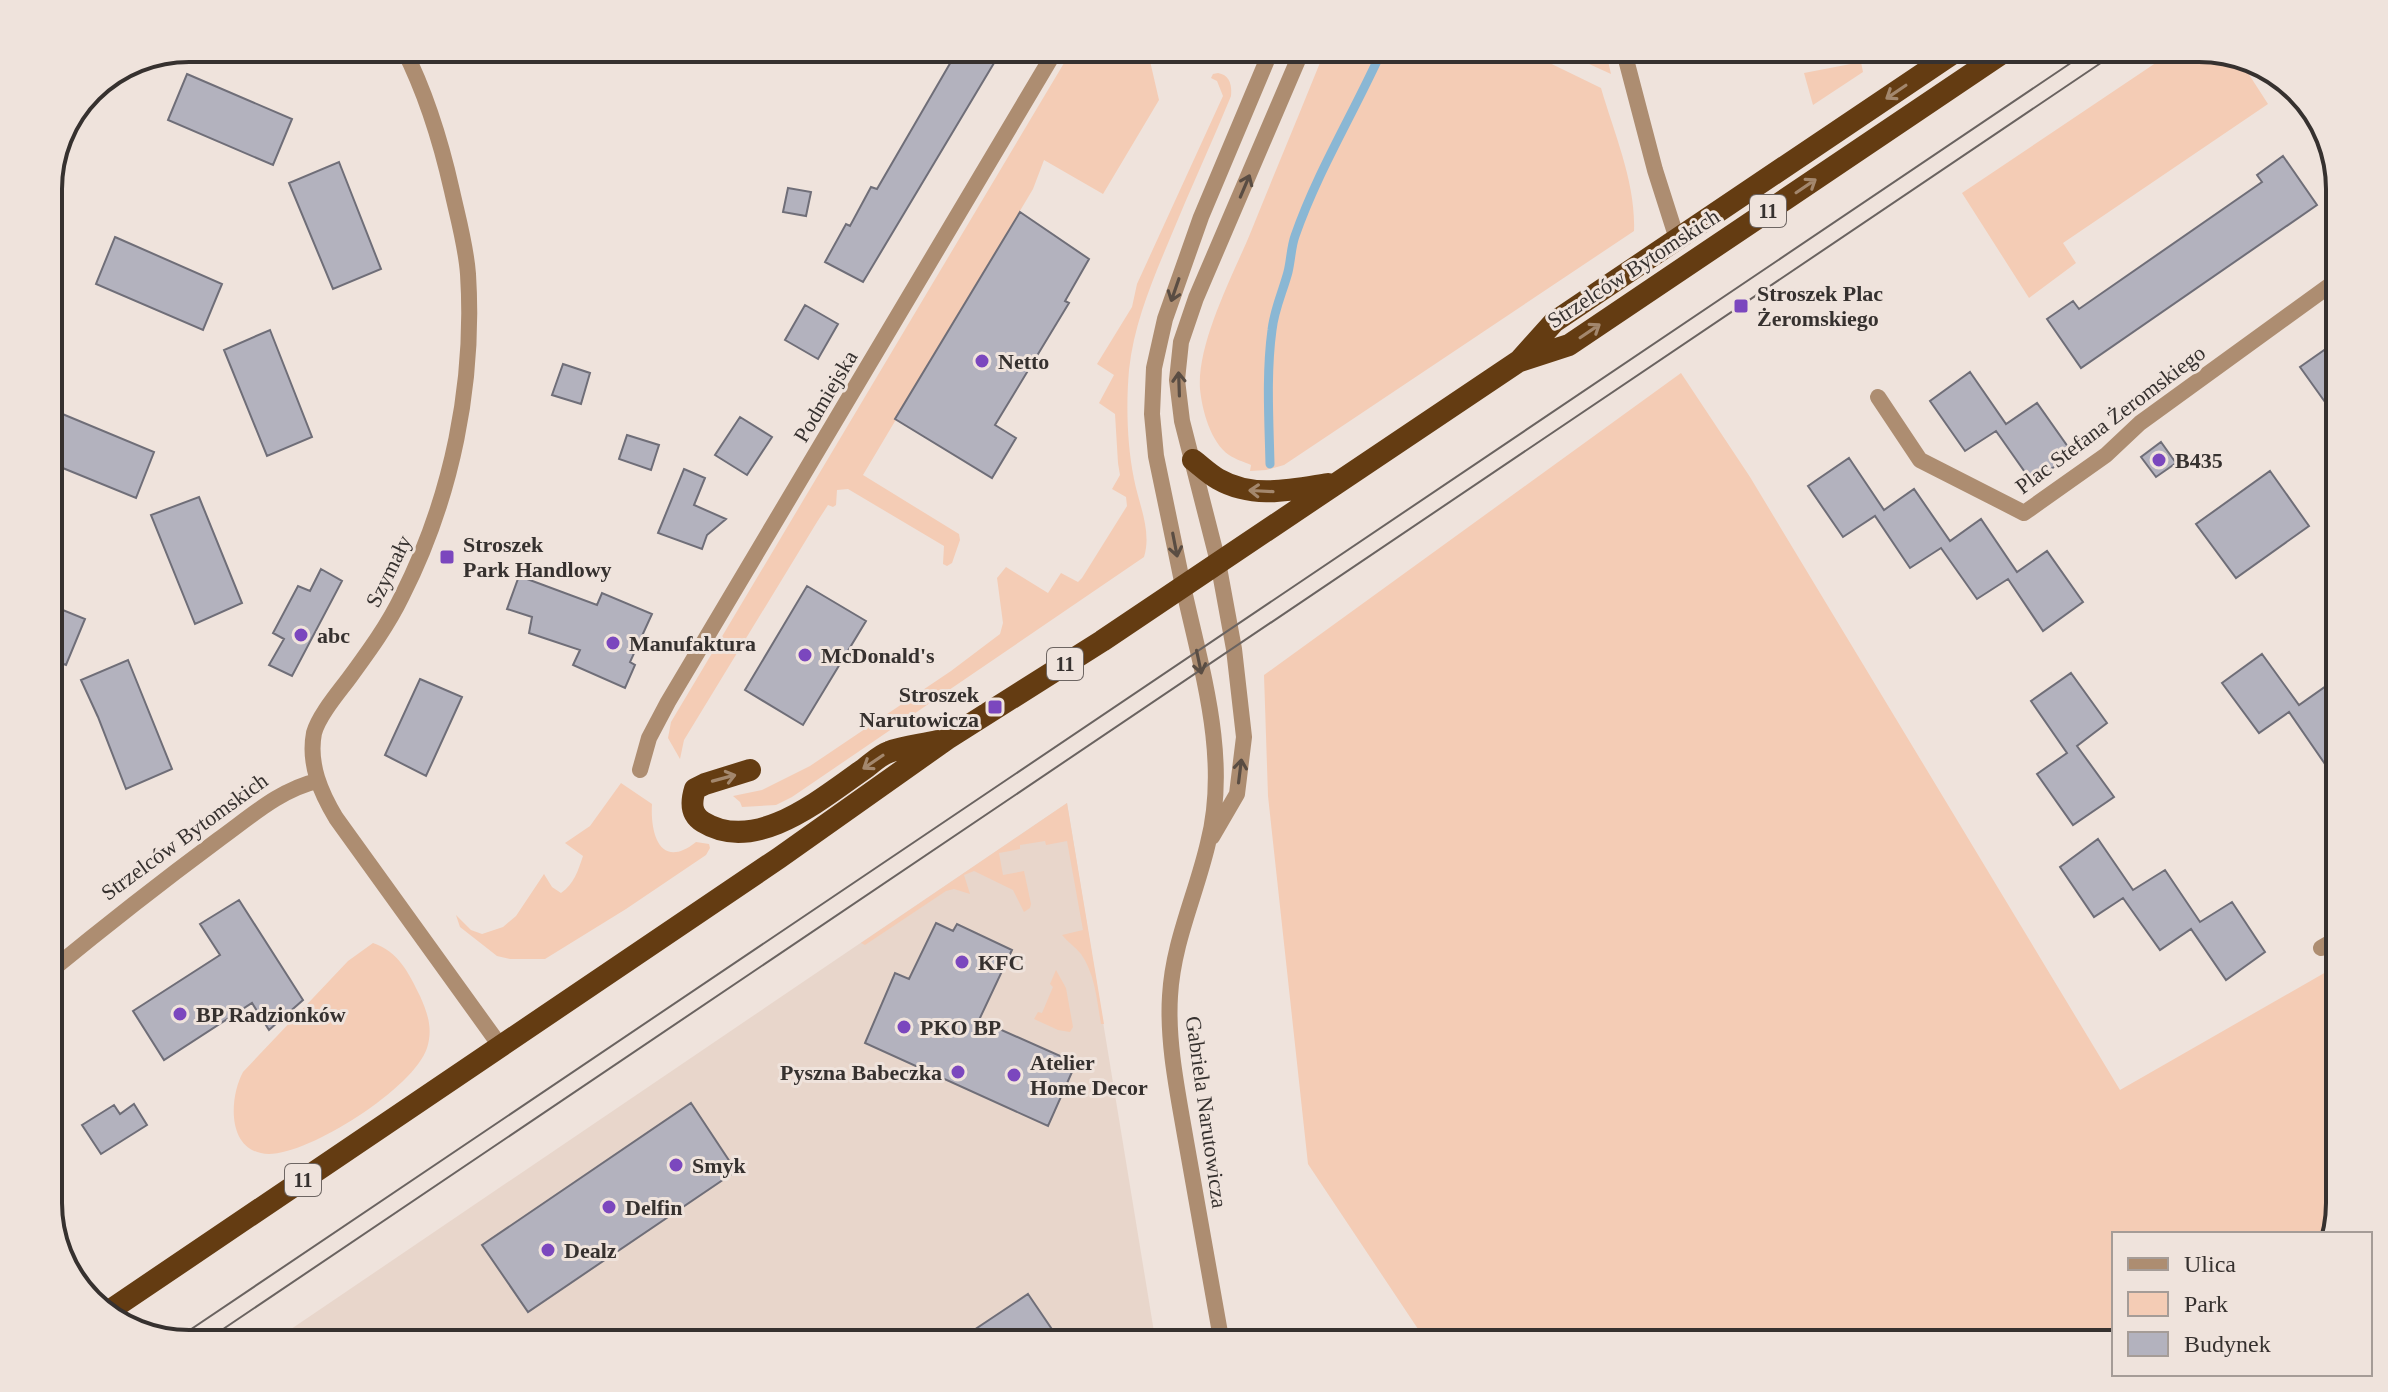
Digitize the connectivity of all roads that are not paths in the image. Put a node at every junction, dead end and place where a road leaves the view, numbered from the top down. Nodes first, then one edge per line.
1 (410, 62) edge
2 (1049, 62) edge
3 (1266, 62) edge
4 (1297, 62) edge
5 (1627, 62) edge
6 (1940, 62) edge
7 (1989, 62) edge
8 (1677, 239) junction
9 (2326, 288) edge
10 (1519, 361) junction
11 (1878, 397) dead end
12 (1193, 460) junction
13 (1337, 482) junction
14 (1218, 562) junction
15 (1183, 586) junction
16 (947, 739) junction
17 (640, 770) dead end
18 (750, 770) dead end
19 (317, 781) junction
20 (1209, 841) junction
21 (2326, 945) edge
22 (2321, 948) dead end
23 (62, 962) edge
24 (501, 1047) junction
25 (116, 1307) edge
26 (1220, 1330) edge

1 - 19 street, Szymały
2 - 17 street, Podmiejska
3 -> 15 street, Gabriela Narutowicza
12 -> 4 street, Gabriela Narutowicza
5 - 8 street
6 -> 8 highway, Strzelców Bytomskich / 11
10 -> 7 highway, Strzelców Bytomskich / 11
8 - 10 highway, Strzelców Bytomskich / 11
9 - 11 street, Plac Stefana Żeromskiego
10 - 13 highway, Strzelców Bytomskich / 11
13 -> 12 highway
12 - 14 street, Gabriela Narutowicza
13 - 14 highway, Strzelców Bytomskich / 11
14 - 15 highway, 11
20 -> 14 street, Gabriela Narutowicza
15 - 16 highway, 11
15 -> 20 street, Gabriela Narutowicza
16 -> 18 highway
16 - 24 highway, 11
19 - 23 street, Strzelców Bytomskich
19 - 24 street, Szymały
20 - 26 street, Gabriela Narutowicza
21 - 22 street
24 - 25 highway, 11

